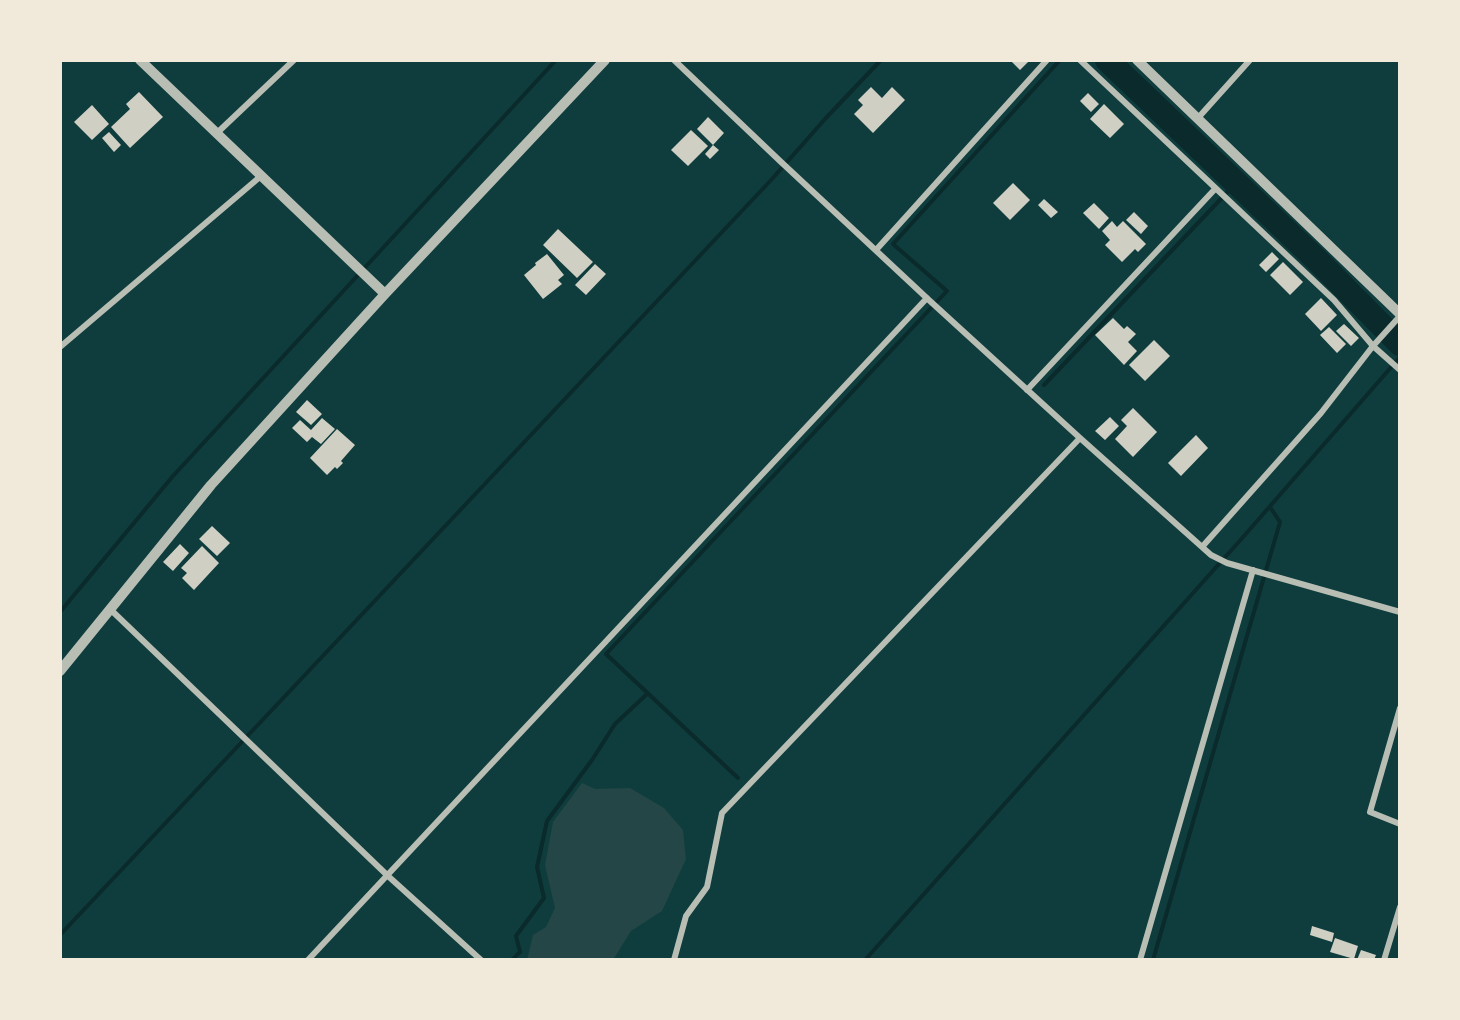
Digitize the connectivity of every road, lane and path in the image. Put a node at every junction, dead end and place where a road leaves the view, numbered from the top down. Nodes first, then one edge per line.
1 (140, 60) edge
2 (294, 60) edge
3 (604, 60) edge
4 (674, 60) edge
5 (1047, 60) edge
6 (1080, 60) edge
7 (1137, 60) edge
8 (1250, 60) edge
9 (1197, 118) junction
10 (217, 133) junction
11 (261, 176) junction
12 (1217, 191) junction
13 (876, 250) junction
14 (385, 294) junction
15 (929, 299) junction
16 (1398, 317) edge
17 (1375, 344) junction
18 (60, 347) edge
19 (1399, 370) edge
20 (1028, 390) junction
21 (1080, 438) junction
22 (1202, 548) junction
23 (1256, 571) junction
24 (110, 609) junction
25 (1400, 612) edge
26 (60, 671) edge
27 (1400, 708) edge
28 (1400, 824) edge
29 (388, 876) junction
30 (1400, 907) edge
31 (308, 960) edge
32 (481, 960) edge
33 (674, 960) edge
34 (1140, 960) edge
35 (1384, 960) edge

1 - 10 street
2 - 10 street
3 - 14 street
4 - 13 street
5 - 13 street
6 - 12 street
7 - 9 street
8 - 9 street
9 - 16 street
10 - 11 street
11 - 14 street
11 - 18 street
12 - 17 street
12 - 20 street
13 - 15 street
14 - 24 street
15 - 20 street
15 - 29 street
16 - 17 street
17 - 19 street
17 - 22 street
20 - 21 street
21 - 22 street
21 - 33 street
22 - 23 street
23 - 25 street
23 - 34 street
24 - 26 street
24 - 29 street
27 - 28 street
29 - 31 street
29 - 32 street
30 - 35 street

